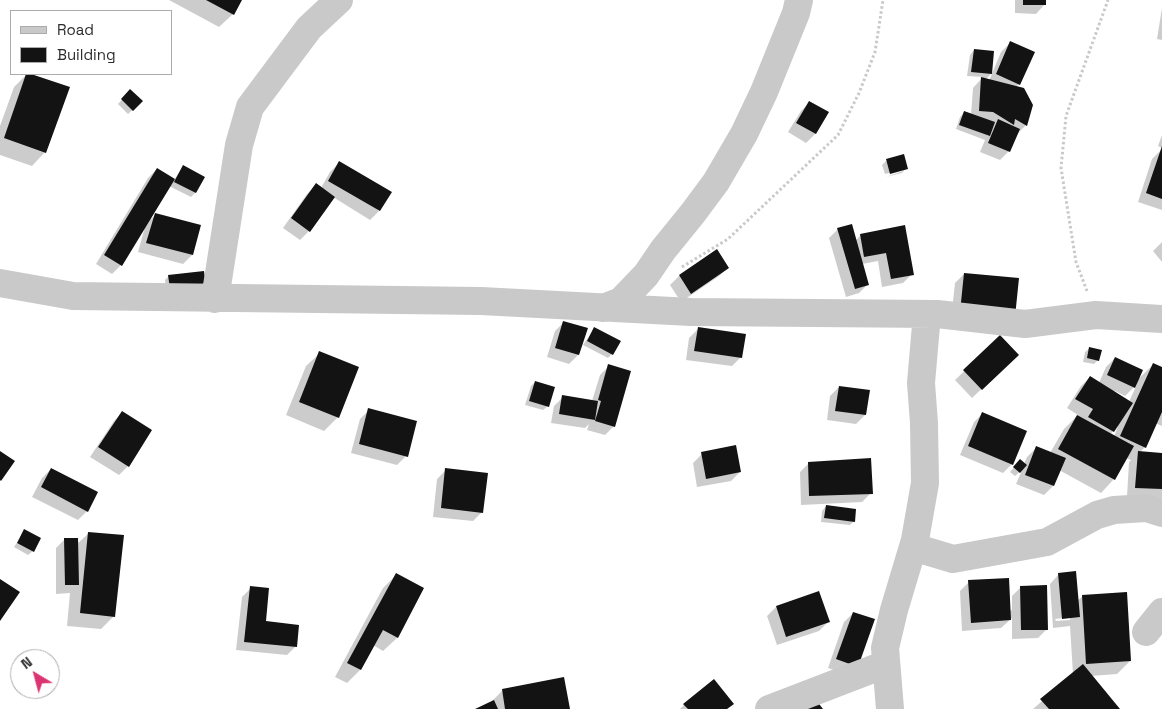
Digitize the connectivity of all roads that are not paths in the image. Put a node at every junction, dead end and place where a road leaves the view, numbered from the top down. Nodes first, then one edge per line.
1 (339, 0) edge
2 (799, 0) edge
3 (0, 283) edge
4 (215, 299) junction
5 (603, 308) junction
6 (927, 314) junction
7 (1162, 319) edge
8 (1162, 513) edge
9 (913, 547) junction
10 (886, 664) junction
11 (770, 709) edge
12 (890, 709) edge

1 - 4 street
2 - 5 street
3 - 4 street
4 - 5 street
5 - 6 street
6 - 7 street
6 - 9 street
8 - 9 street
9 - 10 street
10 - 11 street
10 - 12 street

